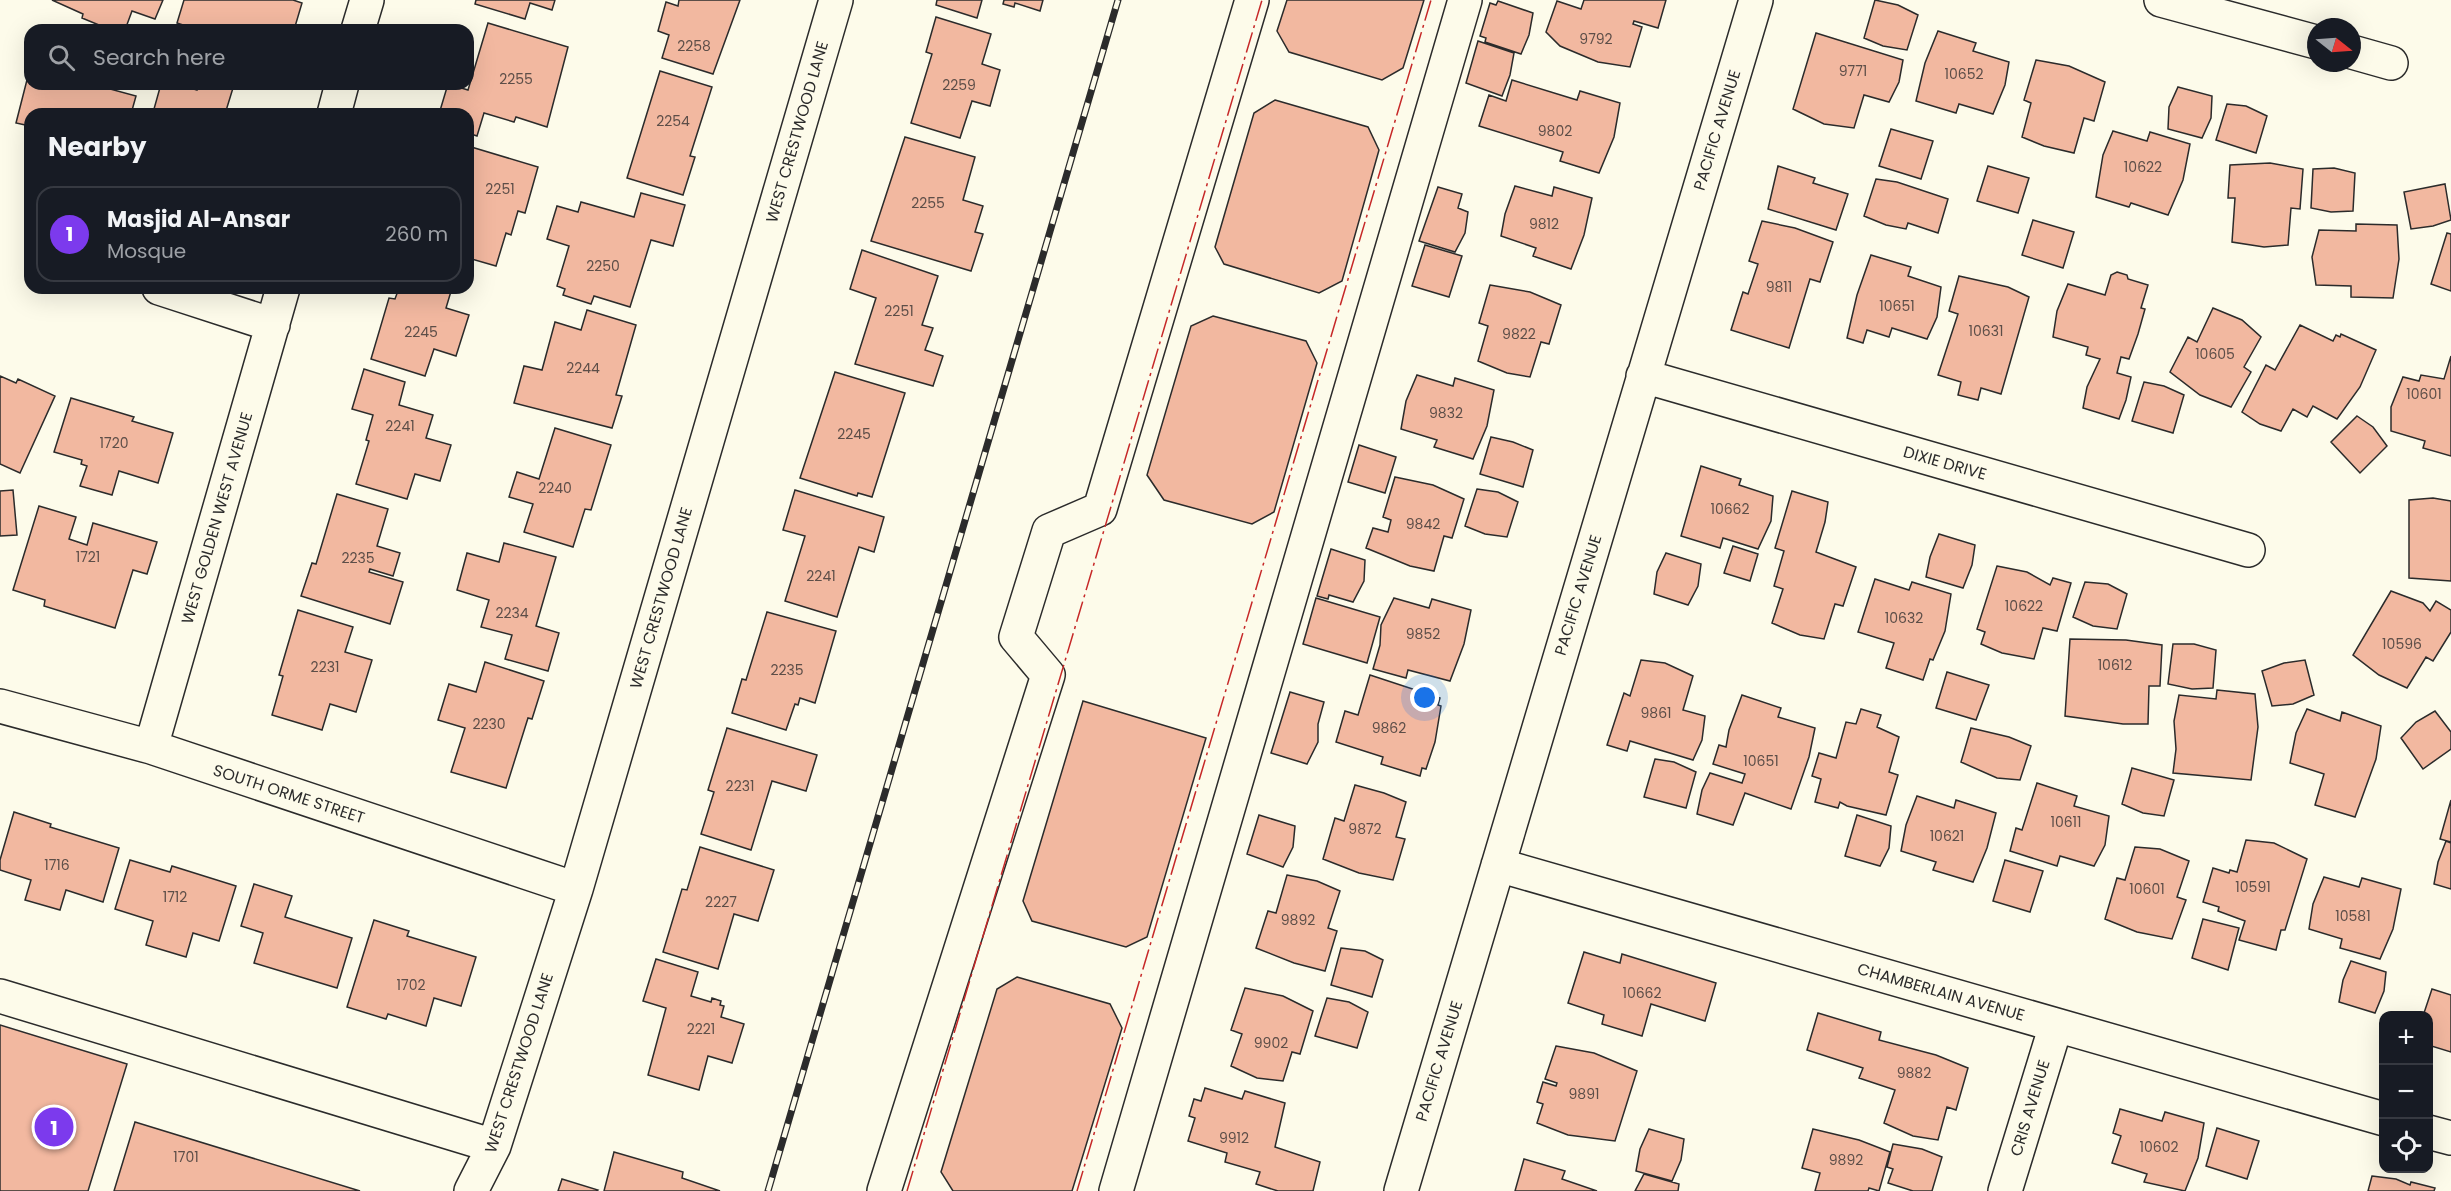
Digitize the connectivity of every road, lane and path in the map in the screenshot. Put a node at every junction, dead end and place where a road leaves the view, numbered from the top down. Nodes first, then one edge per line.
1 (367, 0) edge
2 (836, 0) edge
3 (1252, 0) edge
4 (1465, 0) edge
5 (1756, 0) edge
6 (2161, 0) edge
7 (360, 24) edge
8 (2307, 40) edge
9 (2361, 55) edge
10 (2391, 63) dead end
11 (340, 90) edge
12 (336, 108) edge
13 (177, 294) edge
14 (281, 294) edge
15 (273, 325) junction
16 (1643, 376) junction
17 (2248, 550) dead end
18 (0, 706) edge
19 (151, 747) junction
20 (1498, 865) junction
21 (576, 889) junction
22 (0, 996) edge
23 (2056, 1025) junction
24 (2379, 1118) edge
25 (2433, 1133) edge
26 (2451, 1138) edge
27 (494, 1146) junction
28 (471, 1191) edge
29 (884, 1191) edge
30 (1116, 1191) edge
31 (1401, 1191) edge
32 (2005, 1191) edge

1 - 7 street
2 - 21 street, WEST CRESTWOOD LANE
3 - 29 street
4 - 30 street
5 - 16 street, PACIFIC AVENUE
6 - 8 street
9 - 10 street
11 - 12 street
13 - 15 street
14 - 15 street, WEST GOLDEN WEST AVENUE
15 - 19 street, WEST GOLDEN WEST AVENUE
16 - 17 street, DIXIE DRIVE
16 - 20 street, PACIFIC AVENUE
18 - 19 street, SOUTH ORME STREET
19 - 21 street, SOUTH ORME STREET
20 - 23 street, CHAMBERLAIN AVENUE
20 - 31 street, PACIFIC AVENUE
21 - 27 street, WEST CRESTWOOD LANE
22 - 27 street
23 - 24 street, CHAMBERLAIN AVENUE
23 - 32 street, CRIS AVENUE
25 - 26 street
27 - 28 street, WEST CRESTWOOD LANE

